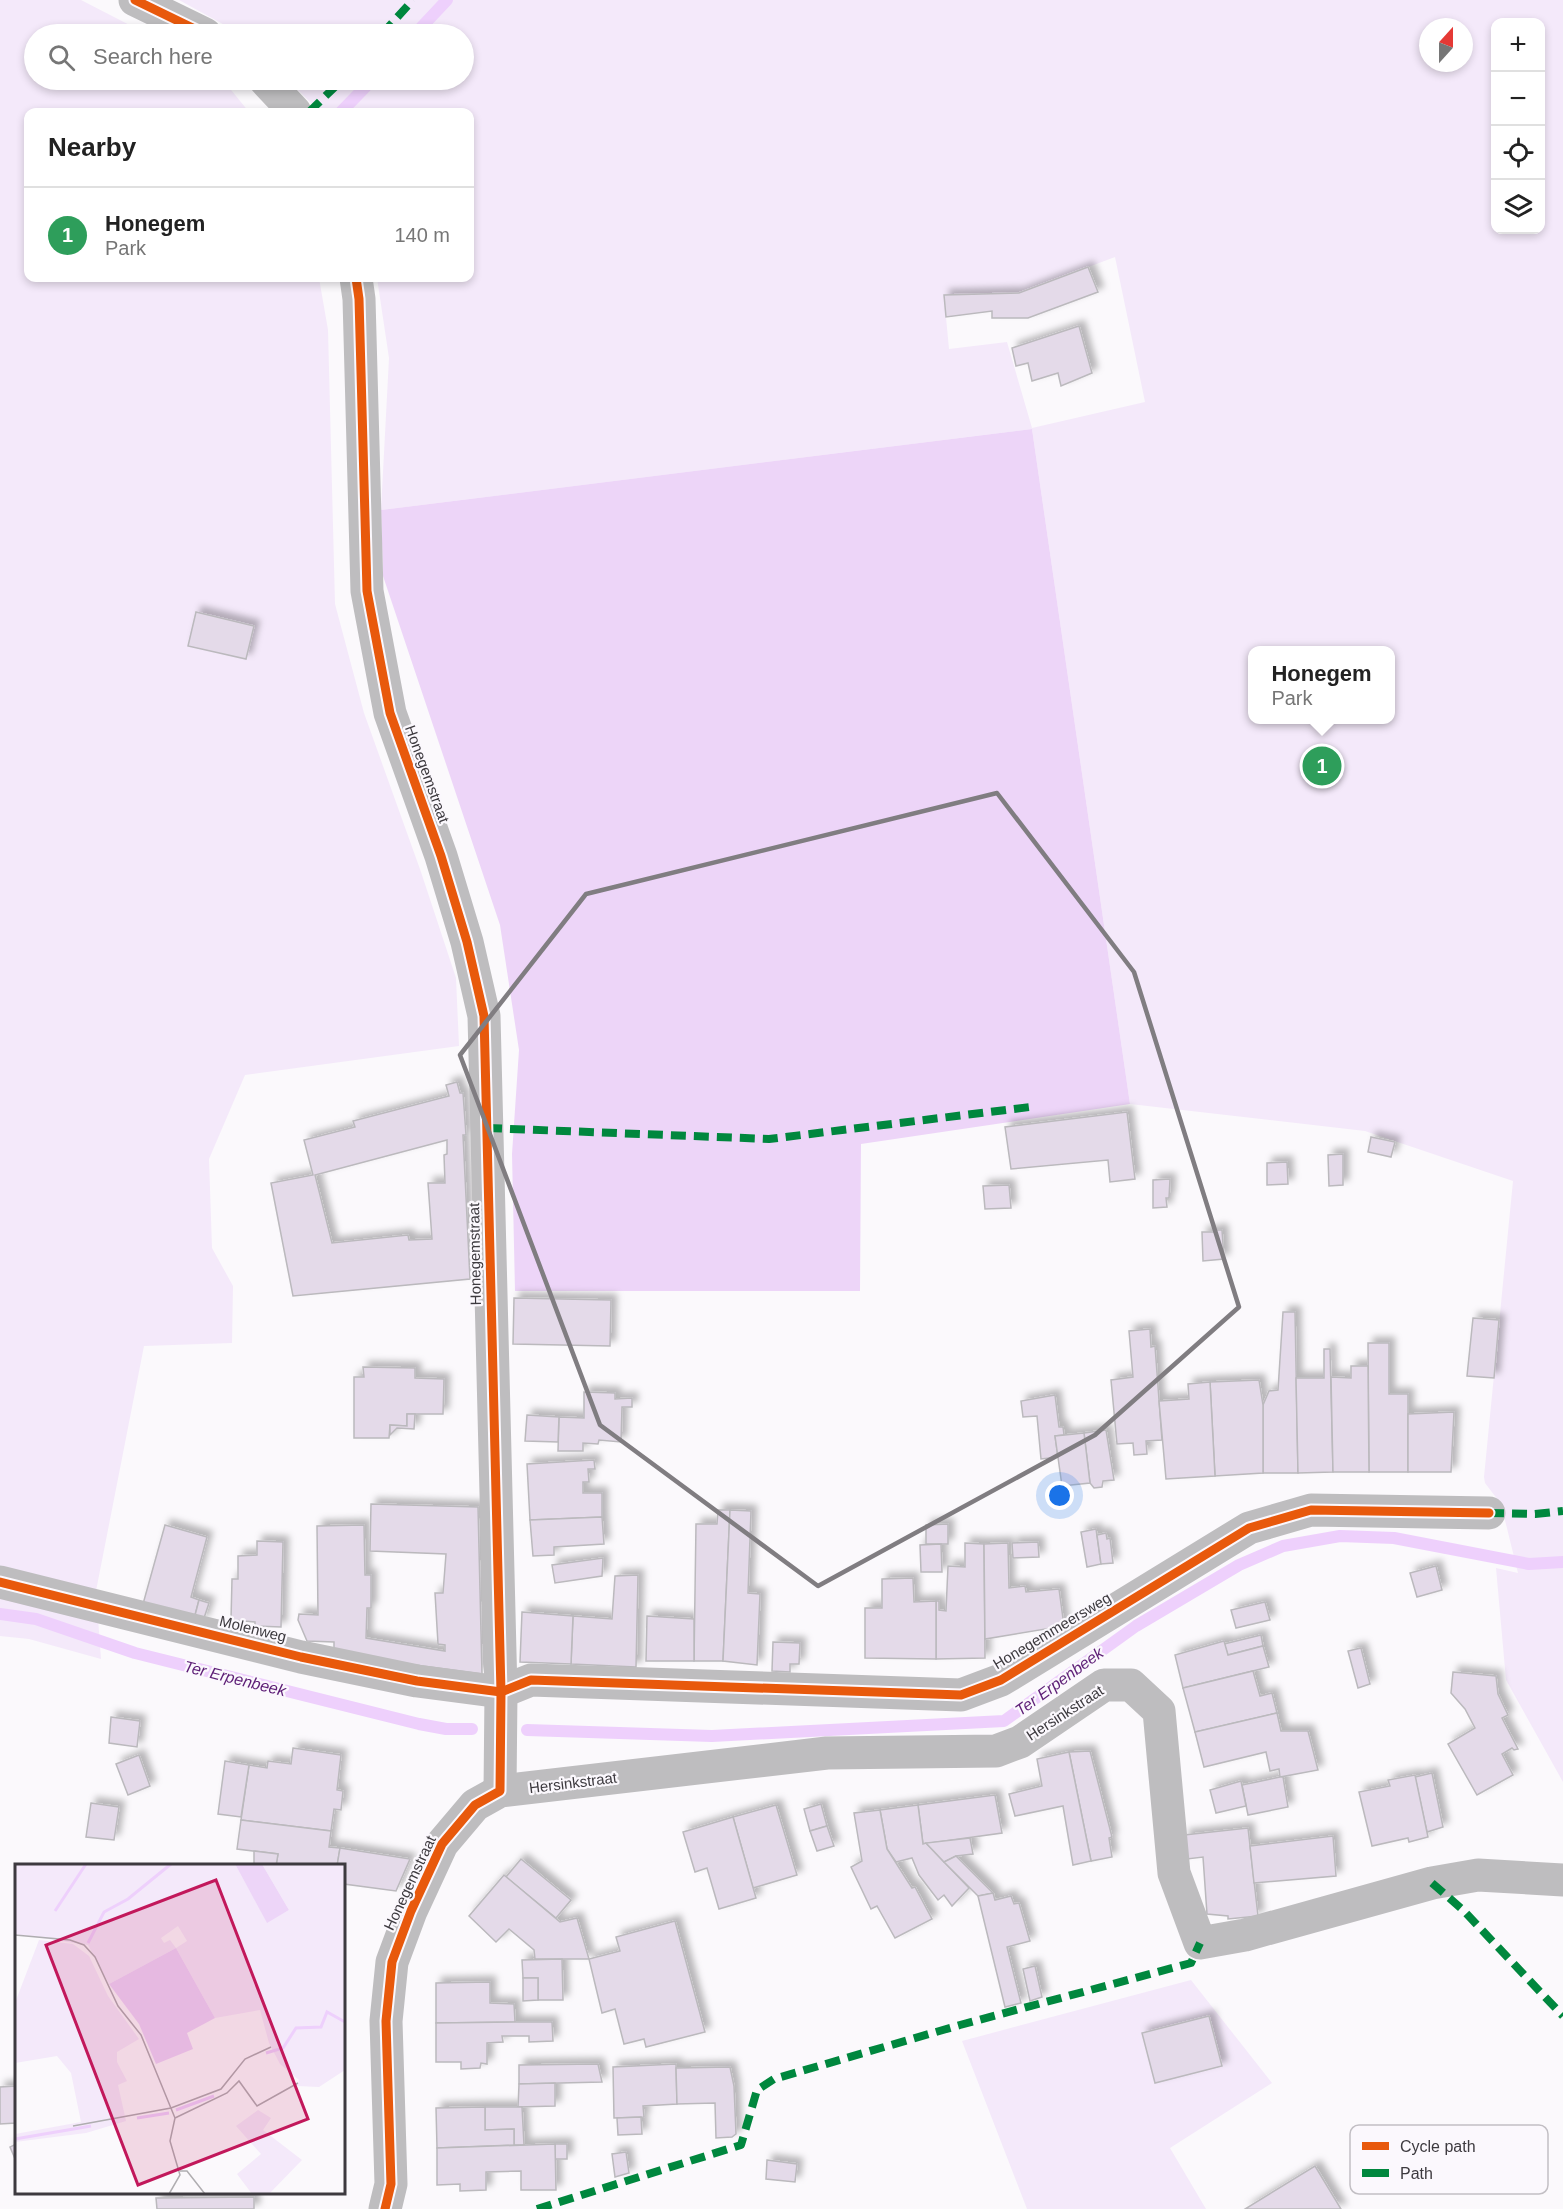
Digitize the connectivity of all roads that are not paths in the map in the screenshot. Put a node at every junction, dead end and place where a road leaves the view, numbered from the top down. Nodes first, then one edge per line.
1 (135, 0) edge
2 (184, 24) edge
3 (274, 90) edge
4 (291, 108) edge
5 (357, 282) edge
6 (1490, 1513) dead end
7 (0, 1582) edge
8 (501, 1692) junction
9 (500, 1791) junction
10 (1563, 1880) edge
11 (385, 2209) edge

1 - 2 street
3 - 4 street
5 - 8 street, Honegemstraat
6 - 8 street, Honegemmeersweg
7 - 8 street, Molenweg
8 - 9 street, Honegemstraat
9 - 10 street, Hersinkstraat
9 - 11 street, Honegemstraat

